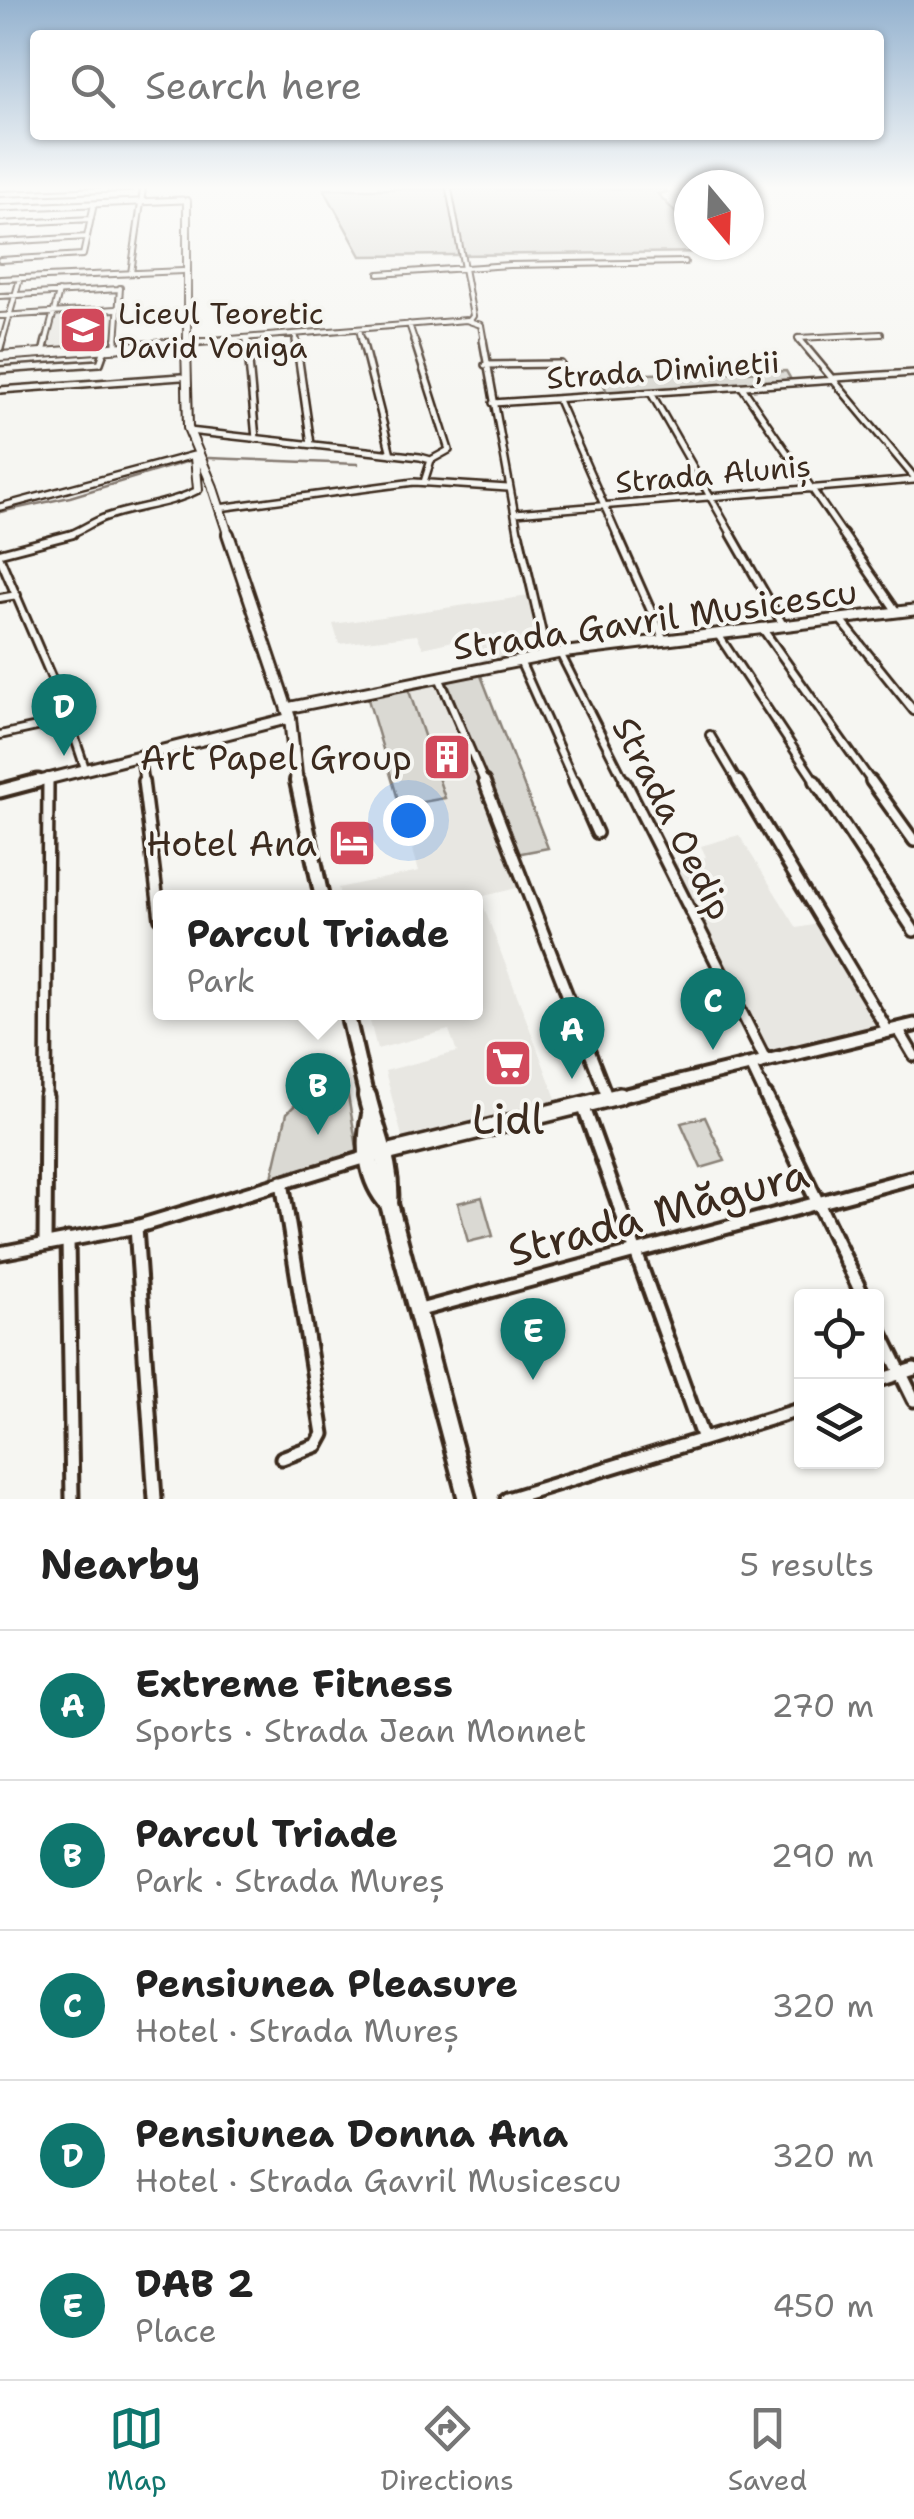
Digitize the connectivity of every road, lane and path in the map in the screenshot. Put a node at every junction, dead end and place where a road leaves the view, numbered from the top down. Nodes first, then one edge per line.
1 (133, 259) edge
2 (183, 259) edge
3 (184, 259) edge
4 (462, 259) edge
5 (686, 262) dead end
6 (464, 268) junction
7 (183, 271) junction
8 (131, 272) junction
9 (123, 274) junction
10 (379, 274) dead end
11 (20, 278) junction
12 (0, 279) edge
13 (120, 288) junction
14 (59, 292) junction
15 (15, 295) junction
16 (0, 296) edge
17 (116, 309) junction
18 (54, 312) junction
19 (8, 315) junction
20 (0, 316) edge
21 (472, 318) junction
22 (409, 324) junction
23 (359, 329) junction
24 (296, 334) junction
25 (882, 334) dead end
26 (247, 339) junction
27 (184, 343) junction
28 (104, 348) junction
29 (116, 348) junction
30 (0, 352) edge
31 (43, 353) junction
32 (561, 364) dead end
33 (485, 365) junction
34 (0, 370) edge
35 (914, 373) edge
36 (181, 378) junction
37 (836, 379) junction
38 (742, 387) junction
39 (0, 390) edge
40 (651, 393) junction
41 (558, 400) junction
42 (493, 403) junction
43 (189, 431) junction
44 (256, 438) junction
45 (311, 444) junction
46 (391, 454) junction
47 (196, 455) junction
48 (431, 460) junction
49 (914, 478) edge
50 (424, 482) junction
51 (213, 487) junction
52 (508, 488) junction
53 (812, 488) junction
54 (199, 490) junction
55 (710, 497) junction
56 (604, 506) junction
57 (218, 507) junction
58 (0, 508) edge
59 (515, 513) junction
60 (0, 556) edge
61 (17, 595) junction
62 (0, 598) edge
63 (914, 610) edge
64 (898, 612) junction
65 (840, 619) junction
66 (783, 626) junction
67 (762, 628) junction
68 (717, 633) junction
69 (664, 640) junction
70 (560, 653) junction
71 (547, 655) junction
72 (520, 661) junction
73 (439, 677) junction
74 (914, 711) edge
75 (288, 713) junction
76 (69, 720) junction
77 (0, 735) edge
78 (710, 735) dead end
79 (140, 754) junction
80 (85, 768) junction
81 (48, 777) junction
82 (0, 791) edge
83 (597, 833) dead end
84 (914, 841) edge
85 (157, 890) edge
86 (320, 890) edge
87 (914, 931) edge
88 (349, 1020) edge
89 (914, 1025) edge
90 (893, 1030) junction
91 (914, 1056) edge
92 (766, 1061) junction
93 (751, 1065) junction
94 (608, 1100) junction
95 (583, 1106) junction
96 (378, 1155) junction
97 (914, 1178) edge
98 (282, 1182) junction
99 (818, 1202) junction
100 (136, 1227) junction
101 (68, 1240) junction
102 (45, 1244) junction
103 (0, 1254) edge
104 (634, 1255) junction
105 (861, 1289) edge
106 (420, 1310) junction
107 (884, 1335) edge
108 (907, 1371) edge
109 (914, 1400) edge
110 (794, 1411) edge
111 (703, 1439) junction
112 (282, 1458) dead end
113 (72, 1499) edge
114 (154, 1499) edge
115 (467, 1499) edge
116 (507, 1499) edge

1 - 8 street
2 - 7 main road
3 - 27 main road
4 - 6 street
5 - 6 street
6 - 10 street
6 - 21 street
7 - 8 street
7 - 27 main road
8 - 9 street
9 - 11 street
9 - 13 street
11 - 12 street
11 - 15 street
13 - 14 street
13 - 17 street
14 - 15 street
14 - 18 street
15 - 16 street
15 - 19 street
17 - 18 street
17 - 29 street
18 - 19 street
18 - 31 street
19 - 20 street
19 - 30 street
21 - 22 street
21 - 33 street
22 - 23 street
22 - 48 street
23 - 24 street
23 - 46 street
24 - 26 street
24 - 45 street
25 - 37 street
26 - 27 street
26 - 44 street
27 - 29 street
27 - 36 main road
27 - 43 main road
28 - 29 street
28 - 31 street
28 - 34 street
30 - 31 street
32 - 33 street
33 - 42 street
35 - 37 street, Strada Dimineții
36 - 39 street
36 - 47 main road
37 - 38 street, Strada Dimineții
37 - 49 street
38 - 40 street, Strada Dimineții
38 - 53 street
40 - 41 street, Strada Dimineții
40 - 55 street
41 - 42 street, Strada Dimineții
41 - 56 street
42 - 52 street
43 - 44 street
43 - 47 main road
44 - 45 street
45 - 46 street
46 - 48 street
47 - 51 main road
47 - 54 main road
47 - 58 street
48 - 50 street
49 - 53 street, Strada Aluniș
50 - 52 street
50 - 57 street
51 - 54 main road
51 - 57 main road
52 - 59 street
53 - 55 street, Strada Aluniș
53 - 64 street
54 - 57 main road
54 - 60 street
55 - 56 street, Strada Aluniș
55 - 66 street
56 - 59 street, Strada Aluniș
56 - 69 street
57 - 75 main road
59 - 71 street
60 - 61 street
61 - 62 street
61 - 76 street
63 - 64 street, Strada Gavril Musicescu
64 - 65 street, Strada Gavril Musicescu
65 - 66 street, Strada Gavril Musicescu
65 - 74 street
66 - 67 street, Strada Gavril Musicescu
67 - 68 street, Strada Gavril Musicescu
67 - 84 street
68 - 69 street, Strada Gavril Musicescu
68 - 87 street
69 - 70 street, Strada Gavril Musicescu
70 - 71 street, Strada Gavril Musicescu
70 - 92 street, Strada Oedip
71 - 72 street, Strada Gavril Musicescu
72 - 73 street, Strada Gavril Musicescu
72 - 83 street
73 - 75 street, Strada Gavril Musicescu
73 - 94 street
75 - 79 street, Strada Gavril Musicescu
75 - 86 main road
76 - 77 street
76 - 80 street
78 - 90 street
79 - 80 street, Strada Gavril Musicescu
79 - 85 street
80 - 81 street, Strada Gavril Musicescu
81 - 82 street, Strada Gavril Musicescu
81 - 102 street
88 - 96 main road
89 - 90 street
90 - 91 street
90 - 92 street
92 - 93 street
93 - 94 street
93 - 99 street
94 - 95 street
95 - 96 street
95 - 104 street
96 - 98 street
96 - 106 main road
97 - 99 street, Strada Măgura
98 - 100 street
98 - 112 street
99 - 104 street, Strada Măgura
99 - 105 street
100 - 101 street
100 - 114 street
101 - 102 street
101 - 113 street
102 - 103 street
104 - 106 street, Strada Măgura
104 - 111 street
106 - 115 main road
107 - 108 street
108 - 109 street
110 - 111 street
111 - 116 street

